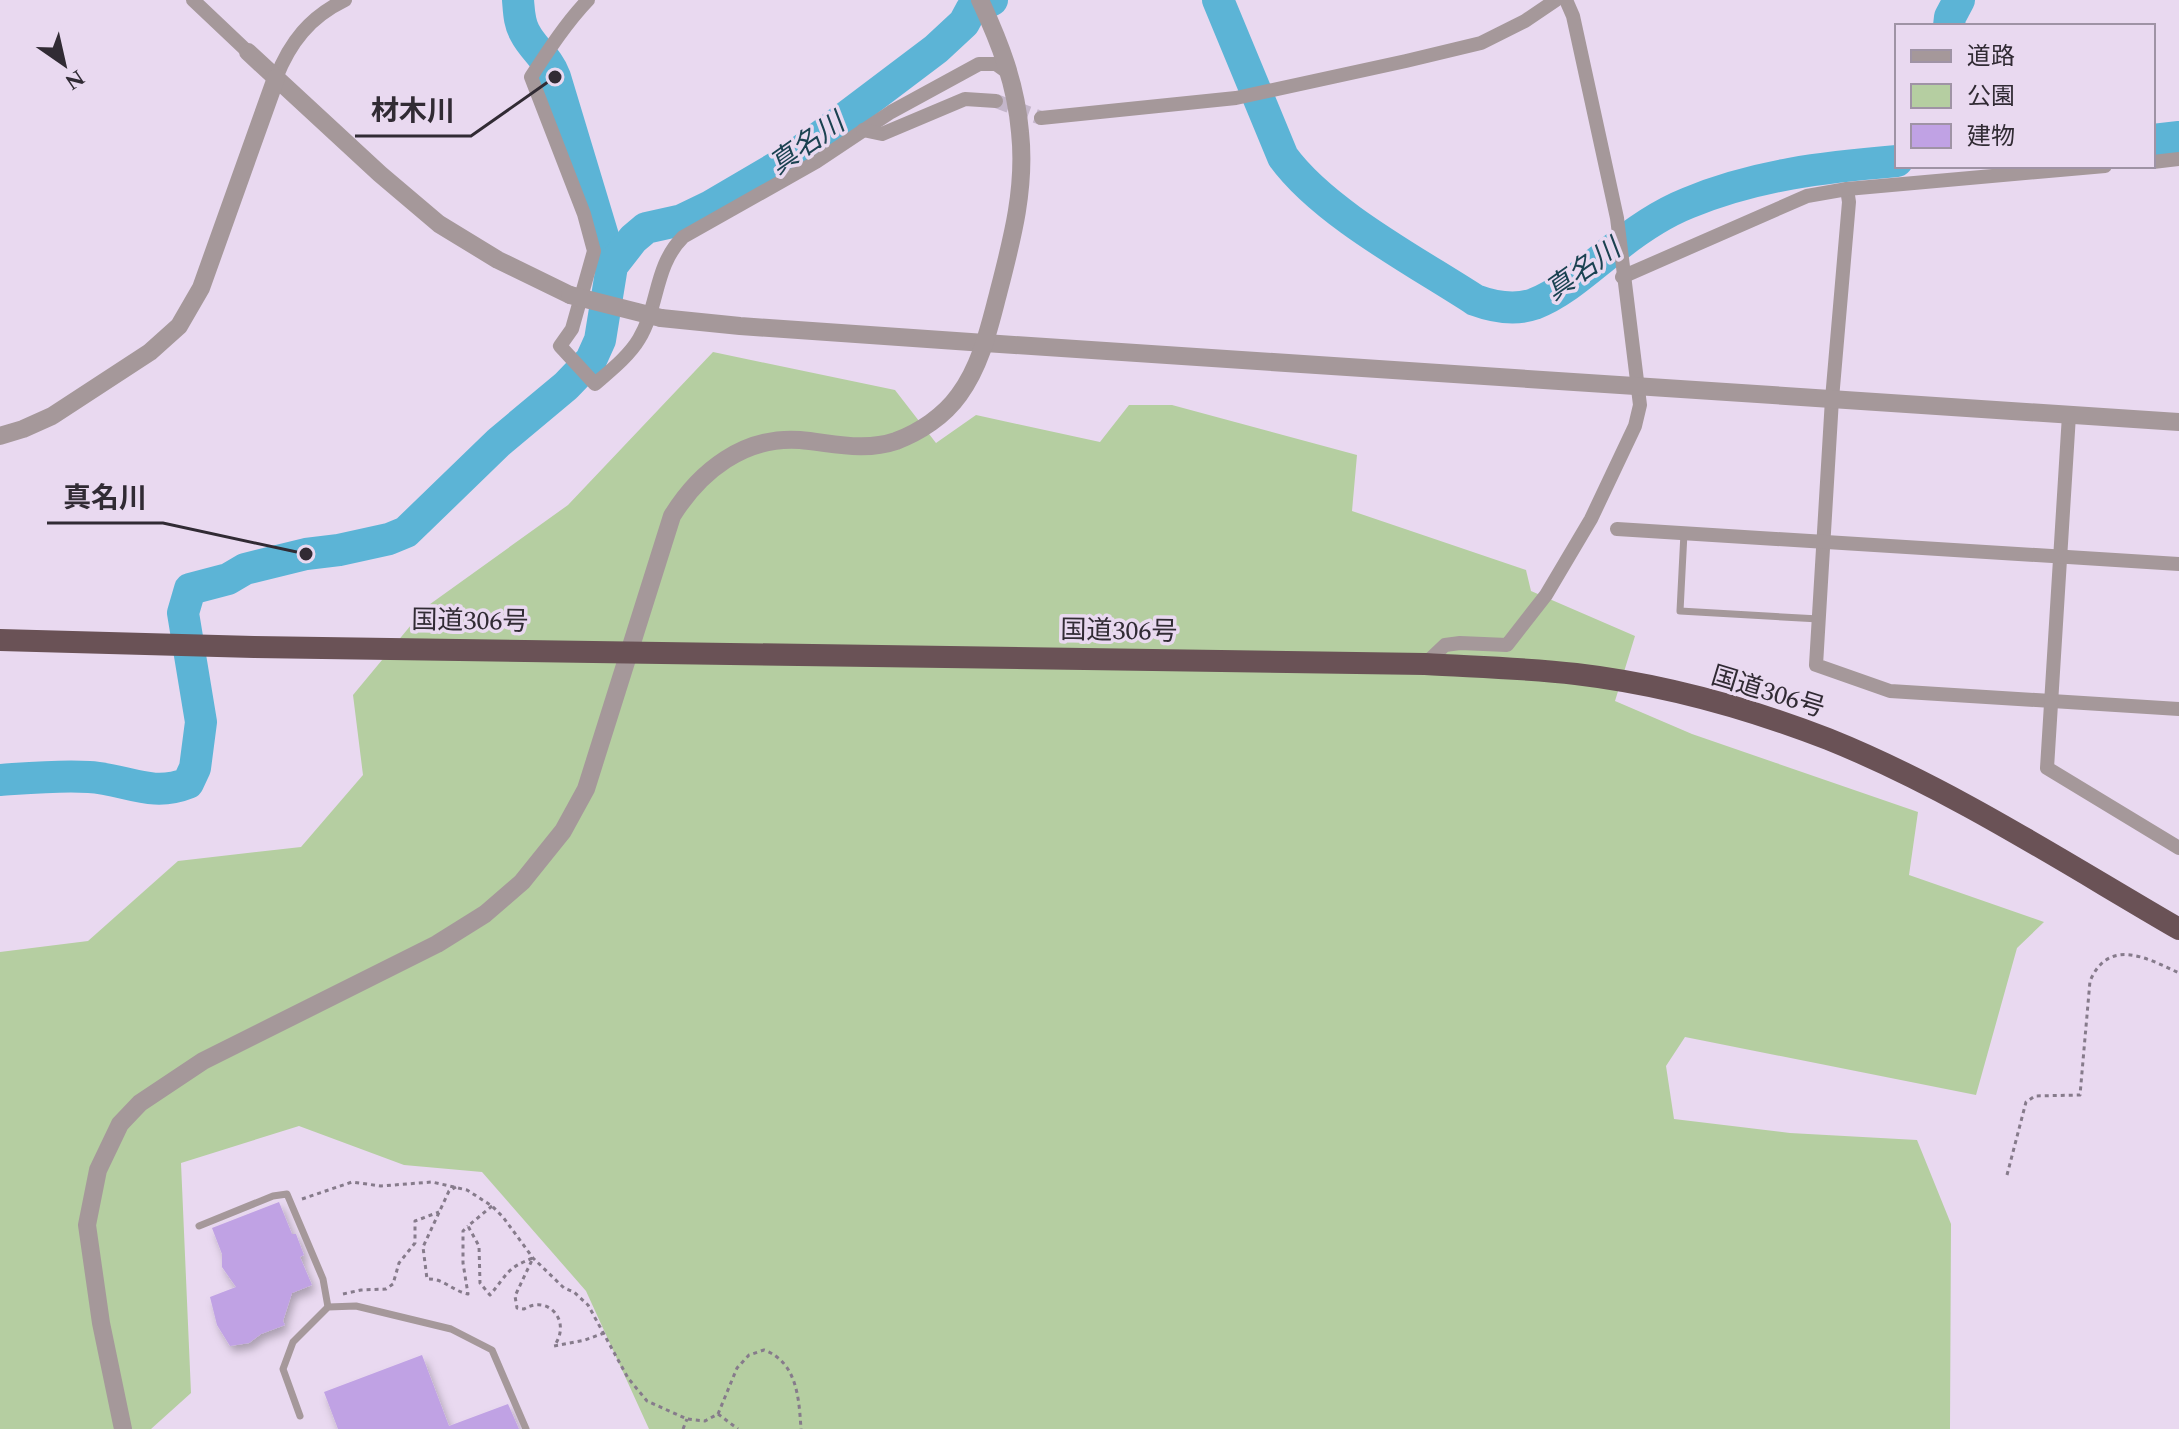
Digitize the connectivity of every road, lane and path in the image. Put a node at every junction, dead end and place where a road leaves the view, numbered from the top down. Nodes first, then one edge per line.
1 (193, 0) edge
2 (345, 0) edge
3 (588, 0) edge
4 (980, 0) edge
5 (1556, 0) edge
6 (1566, 0) edge
7 (248, 52) joint
8 (1010, 74) junction
9 (276, 78) junction
10 (996, 101) tunnel mouth
11 (1041, 118) tunnel mouth
12 (863, 130) junction
13 (2179, 159) edge
14 (2155, 162) edge
15 (2083, 168) edge
16 (1847, 189) junction
17 (1622, 271) junction
18 (985, 343) junction
19 (1637, 385) junction
20 (1832, 399) junction
21 (2069, 415) junction
22 (2179, 422) edge
23 (0, 436) edge
24 (1617, 529) dead end
25 (1684, 533) junction
26 (1823, 542) junction
27 (2060, 557) junction
28 (2179, 564) edge
29 (1819, 619) junction
30 (0, 640) edge
31 (628, 650) junction
32 (1425, 664) junction
33 (2051, 702) junction
34 (2179, 709) edge
35 (2179, 848) edge
36 (2179, 929) edge
37 (2179, 973) edge
38 (2007, 1175) dead end
39 (456, 1186) junction
40 (291, 1203) junction
41 (492, 1206) junction
42 (439, 1212) junction
43 (199, 1226) dead end
44 (468, 1226) junction
45 (533, 1258) junction
46 (328, 1307) junction
47 (604, 1333) junction
48 (718, 1414) junction
49 (300, 1416) dead end
50 (687, 1419) junction
51 (123, 1429) edge
52 (526, 1429) edge
53 (683, 1429) edge
54 (738, 1429) edge
55 (801, 1429) edge

1 - 7 street
2 - 9 street
3 - 12 street
4 - 8 street
5 - 11 street
6 - 17 street
7 - 9 street
8 - 12 street
8 - 18 street
9 - 18 street, bridge
9 - 23 street
10 - 12 street
13 - 14 street
15 - 16 street
16 - 17 street
16 - 20 street
17 - 19 street
18 - 19 street
18 - 31 street
19 - 20 street
19 - 32 street
20 - 21 street
20 - 26 street
21 - 22 street
21 - 27 street
24 - 25 street
25 - 26 street
25 - 29 lane
26 - 27 street
26 - 29 street
27 - 28 street
27 - 33 street
29 - 33 street
30 - 31 highway, 国道306号
31 - 32 highway, 国道306号
31 - 51 street
32 - 36 highway, 国道306号
33 - 34 street
33 - 35 street
37 - 38 path
39 - 40 path
39 - 41 path
39 - 42 path
40 - 43 lane
40 - 46 lane
41 - 44 path
41 - 45 path
42 - 44 path
42 - 46 path
44 - 45 path
45 - 47 path
45 - 47 path
46 - 49 lane
46 - 52 lane
47 - 50 path
48 - 50 path
48 - 54 path
48 - 55 path
50 - 53 path

